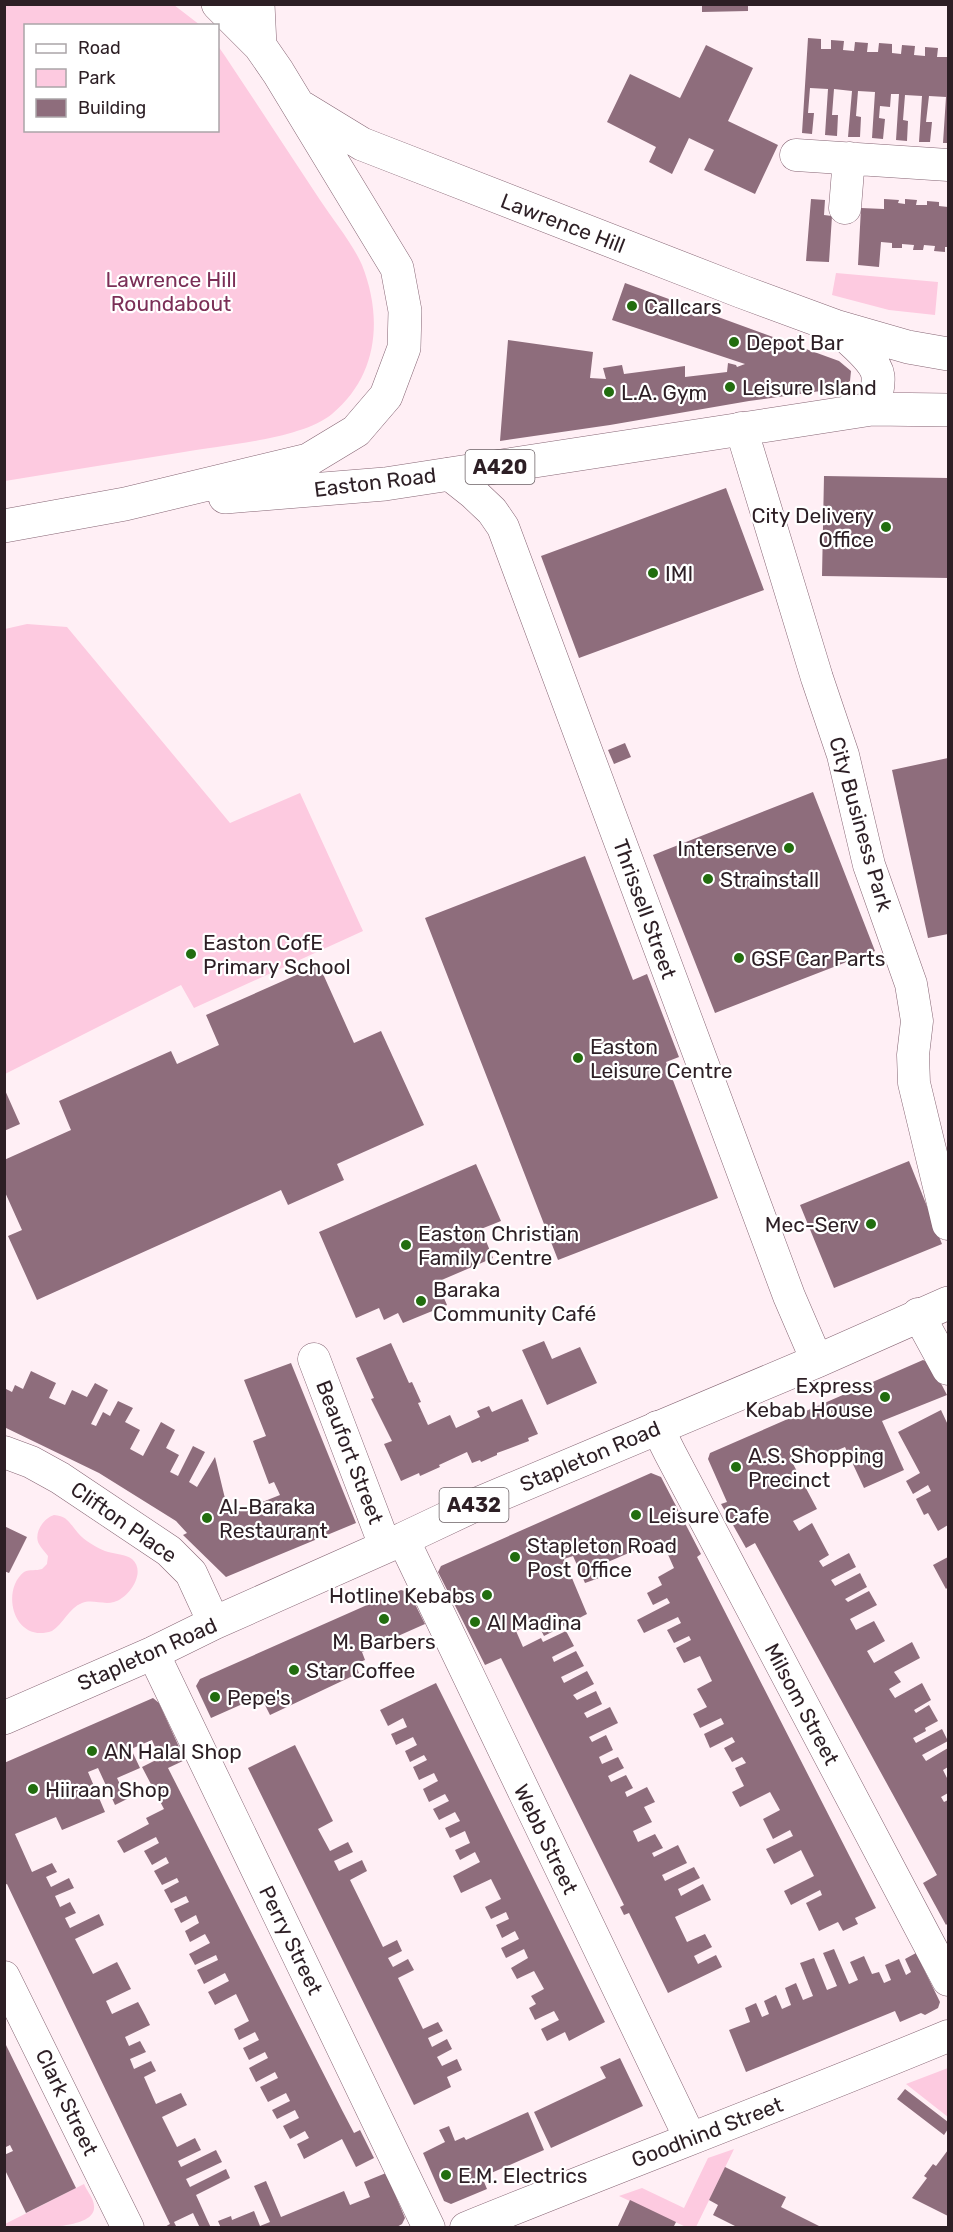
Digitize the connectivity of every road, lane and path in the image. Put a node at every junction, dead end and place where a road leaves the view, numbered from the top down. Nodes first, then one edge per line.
1 (218, 4) edge
2 (258, 4) edge
3 (260, 46) junction
4 (299, 105) junction
5 (796, 155) dead end
6 (849, 158) junction
7 (948, 165) edge
8 (845, 207) dead end
9 (835, 326) junction
10 (948, 354) edge
11 (872, 409) junction
12 (948, 410) edge
13 (741, 428) junction
14 (448, 474) junction
15 (125, 504) junction
16 (4, 526) edge
17 (948, 1224) edge
18 (948, 1303) edge
19 (918, 1314) junction
20 (314, 1359) dead end
21 (817, 1361) junction
22 (948, 1369) edge
23 (657, 1427) junction
24 (4, 1452) edge
25 (394, 1542) junction
26 (214, 1623) junction
27 (153, 1653) junction
28 (4, 1718) edge
29 (4, 1977) edge
30 (948, 1980) edge
31 (948, 2036) edge
32 (690, 2138) junction
33 (128, 2228) edge
34 (429, 2228) edge
35 (466, 2228) edge

1 - 3 main road, A420
2 - 3 main road
3 - 4 main road, A420
4 - 9 main road, Lawrence Hill / A420
4 - 15 main road, A420
5 - 6 street
6 - 7 street
6 - 8 street
9 - 10 main road, A420
9 - 11 main road
11 - 12 main road, A420
11 - 13 main road, Easton Road / A420
13 - 14 main road, Easton Road / A420
13 - 17 street, City Business Park
14 - 15 main road, Easton Road / A420
14 - 21 street, Thrissell Street
15 - 16 main road, A420
18 - 19 main road, Stapleton Road / A432
19 - 21 main road, Stapleton Road / A432
19 - 22 street
20 - 25 street, Beaufort Street
21 - 23 main road, Stapleton Road / A432
23 - 25 main road, Stapleton Road / A432
23 - 30 street, Milsom Street
24 - 26 street, Clifton Place
25 - 26 main road, Stapleton Road / A432
25 - 32 street, Webb Street
26 - 27 main road, Stapleton Road / A432
27 - 28 main road, Stapleton Road / A432
27 - 34 street, Perry Street
29 - 33 street, Clark Street
31 - 32 street, Goodhind Street
32 - 35 street, Goodhind Street

